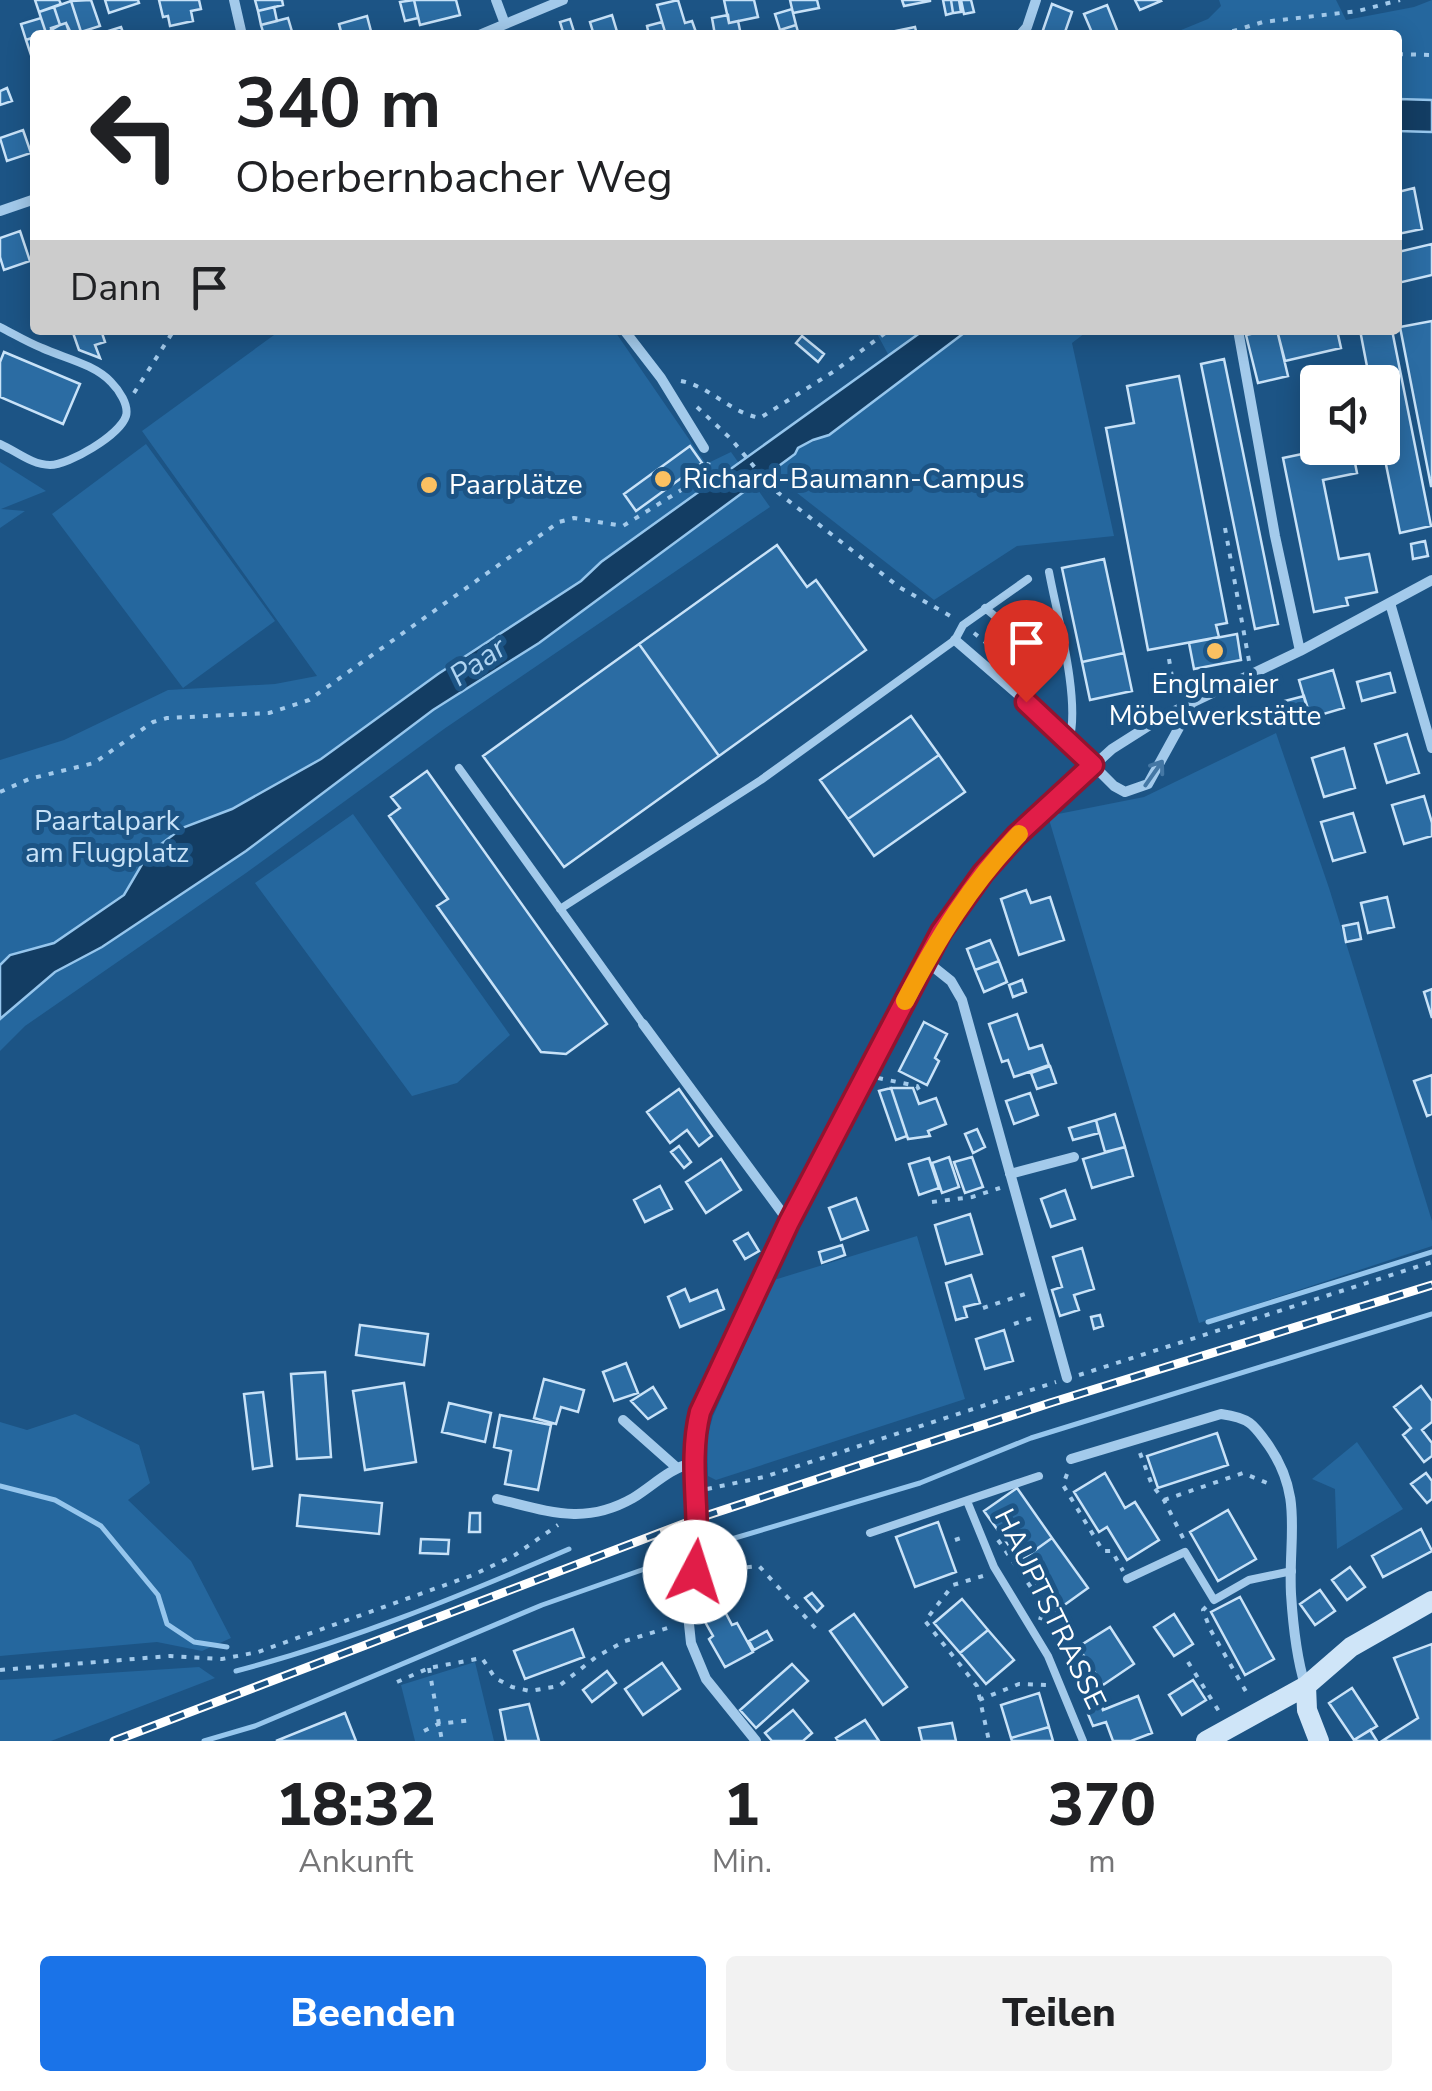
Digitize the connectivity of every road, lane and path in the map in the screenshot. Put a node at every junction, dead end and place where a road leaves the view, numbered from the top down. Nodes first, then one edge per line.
1 (234, 0) edge
2 (496, 0) edge
3 (563, 0) edge
4 (1036, 0) edge
5 (1400, 0) edge
6 (500, 29) edge
7 (241, 30) edge
8 (1024, 30) edge
9 (1237, 30) edge
10 (1402, 54) edge
11 (1432, 55) edge
12 (30, 201) edge
13 (0, 211) edge
14 (0, 327) edge
15 (171, 335) edge
16 (628, 335) edge
17 (883, 335) edge
18 (1239, 335) edge
19 (661, 378) junction
20 (124, 400) junction
21 (730, 439) dead end
22 (0, 444) edge
23 (704, 448) joint
24 (816, 523) dead end
25 (1225, 528) dead end
26 (1049, 572) dead end
27 (1028, 579) dead end
28 (1432, 580) edge
29 (1390, 603) junction
30 (984, 608) junction
31 (955, 640) junction
32 (1300, 651) junction
33 (1047, 659) dead end
34 (1169, 659) dead end
35 (1252, 674) junction
36 (1192, 703) junction
37 (1178, 710) junction
38 (1069, 741) junction
39 (1432, 748) edge
40 (1093, 765) junction
41 (460, 768) dead end
42 (0, 792) edge
43 (560, 909) junction
44 (926, 961) junction
45 (644, 1024) joint
46 (866, 1075) junction
47 (922, 1096) dead end
48 (1074, 1156) dead end
49 (1012, 1179) junction
50 (932, 1202) dead end
51 (789, 1222) junction
52 (1432, 1262) edge
53 (1042, 1288) junction
54 (983, 1308) dead end
55 (1048, 1312) junction
56 (1014, 1324) dead end
57 (1067, 1378) junction
58 (623, 1420) dead end
59 (1135, 1439) junction
60 (1071, 1459) joint
61 (692, 1463) junction
62 (676, 1467) junction
63 (1038, 1476) dead end
64 (696, 1490) junction
65 (1292, 1490) junction
66 (497, 1499) dead end
67 (1164, 1500) junction
68 (967, 1502) junction
69 (570, 1516) junction
70 (870, 1534) dead end
71 (1185, 1552) junction
72 (1292, 1570) junction
73 (695, 1572) junction
74 (997, 1572) junction
75 (1127, 1579) joint
76 (1214, 1600) junction
77 (1432, 1601) edge
78 (688, 1624) junction
79 (819, 1632) dead end
80 (1188, 1662) dead end
81 (429, 1668) junction
82 (1086, 1669) dead end
83 (0, 1670) edge
84 (1060, 1681) junction
85 (397, 1682) dead end
86 (1306, 1686) junction
87 (979, 1700) junction
88 (1258, 1712) junction
89 (472, 1720) dead end
90 (438, 1724) junction
91 (1229, 1728) junction
92 (424, 1731) dead end
93 (1001, 1733) dead end
94 (989, 1738) edge
95 (442, 1741) edge
96 (756, 1741) edge
97 (1082, 1741) edge
98 (1206, 1741) edge
99 (1320, 1741) edge

1 - 7 street
2 - 6 street
3 - 6 street
4 - 8 street
5 - 9 path
10 - 11 path
12 - 13 street
14 - 20 lane
15 - 20 path
16 - 19 street
17 - 19 path
18 - 32 street
19 - 23 street
20 - 22 lane
21 - 24 path
23 - 42 path
25 - 35 path
26 - 38 lane
27 - 30 lane
28 - 29 street
29 - 32 street
29 - 39 street
30 - 31 lane
30 - 33 lane
31 - 38 street
31 - 43 lane
32 - 35 street
34 - 37 path
35 - 36 street
36 - 37 street
40 -> 36 street
37 - 40 street
38 - 40 street
40 - 44 street
41 - 43 lane
43 - 45 lane
44 - 46 street
44 - 49 street
45 - 51 street
46 - 47 path
46 - 51 street
48 - 49 street
49 - 50 path
49 - 53 street
51 - 61 street
52 - 57 path
53 - 54 path
53 - 55 street
55 - 56 path
55 - 57 street
57 - 64 path
58 - 62 street
59 - 60 street
59 - 65 street
59 - 67 path
60 - 75 path
61 - 62 street
61 - 64 street
62 - 69 street
63 - 68 lane, HAUPTSTRASSE
64 - 73 street
65 - 67 path
65 - 72 street
66 - 69 street
67 - 71 path
68 - 70 lane, HAUPTSTRASSE
68 - 74 lane, HAUPTSTRASSE
69 - 83 path
71 - 75 lane
71 - 76 lane
72 - 76 lane
72 - 86 street
73 - 78 street
73 - 79 path
74 - 84 lane, HAUPTSTRASSE
74 - 87 path
76 - 88 path
77 - 86 main road
78 - 81 path
78 - 96 street
80 - 91 path
81 - 85 path
81 - 90 path
82 - 84 path
84 - 87 path
84 - 97 lane, HAUPTSTRASSE
86 - 88 main road
86 - 99 main road
87 - 94 path
88 - 91 main road
89 - 90 path
90 - 92 path
90 - 95 path
91 - 98 main road
93 - 94 path

